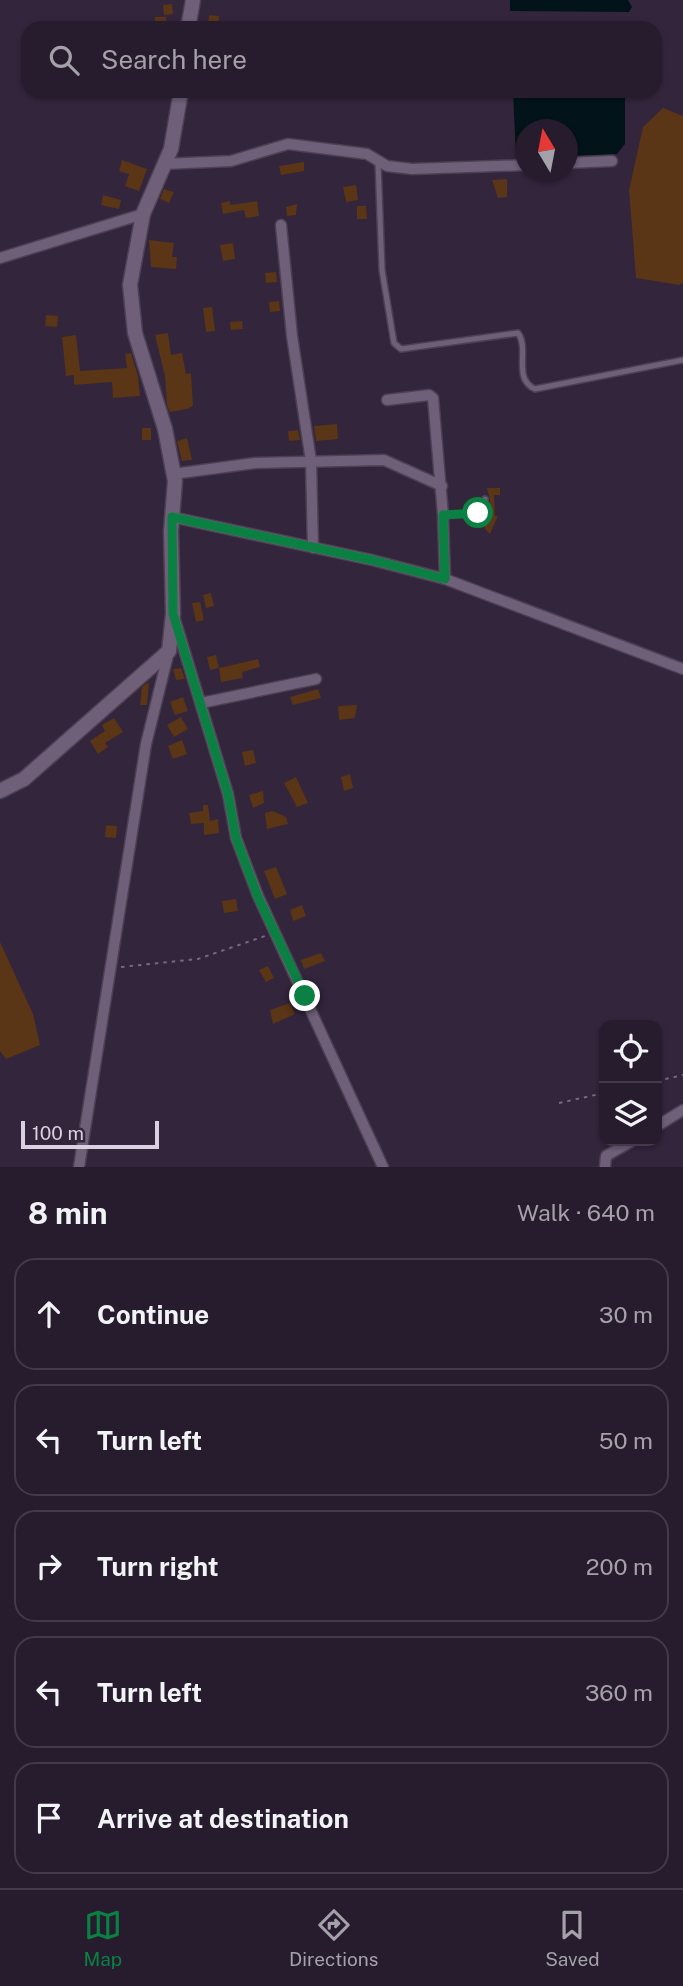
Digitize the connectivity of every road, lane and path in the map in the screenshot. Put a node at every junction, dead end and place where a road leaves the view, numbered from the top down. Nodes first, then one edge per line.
1 (193, 0) edge
2 (189, 21) edge
3 (180, 98) edge
4 (612, 161) dead end
5 (378, 162) junction
6 (578, 163) edge
7 (164, 164) junction
8 (515, 164) edge
9 (143, 214) junction
10 (281, 225) dead end
11 (0, 258) edge
12 (683, 360) edge
13 (387, 400) dead end
14 (311, 461) junction
15 (173, 474) junction
16 (442, 486) junction
17 (485, 499) dead end
18 (443, 515) junction
19 (172, 517) junction
20 (313, 548) junction
21 (445, 579) junction
22 (173, 614) junction
23 (169, 650) junction
24 (683, 669) edge
25 (316, 679) dead end
26 (201, 703) junction
27 (0, 791) edge
28 (275, 932) junction
29 (109, 968) junction
30 (683, 1075) edge
31 (662, 1080) edge
32 (599, 1094) edge
33 (559, 1103) dead end
34 (683, 1110) edge
35 (662, 1123) edge
36 (623, 1146) edge
37 (79, 1167) edge
38 (383, 1167) edge
39 (605, 1167) edge

1 - 2 street
3 - 7 street
4 - 6 street
5 - 7 street
5 - 8 street
5 - 12 lane
7 - 9 street
9 - 11 street
9 - 15 street
10 - 14 street
13 - 16 street
14 - 15 street
14 - 16 street
14 - 20 street
15 - 19 street
16 - 18 street
17 - 18 lane
18 - 21 street
19 - 20 street
19 - 22 street
20 - 21 street
21 - 24 street
22 - 23 street
22 - 26 street
23 - 27 street
23 - 29 street
25 - 26 street
26 - 28 street
28 - 29 path
28 - 38 street
29 - 37 street
30 - 31 path
32 - 33 path
34 - 35 street
36 - 39 street

